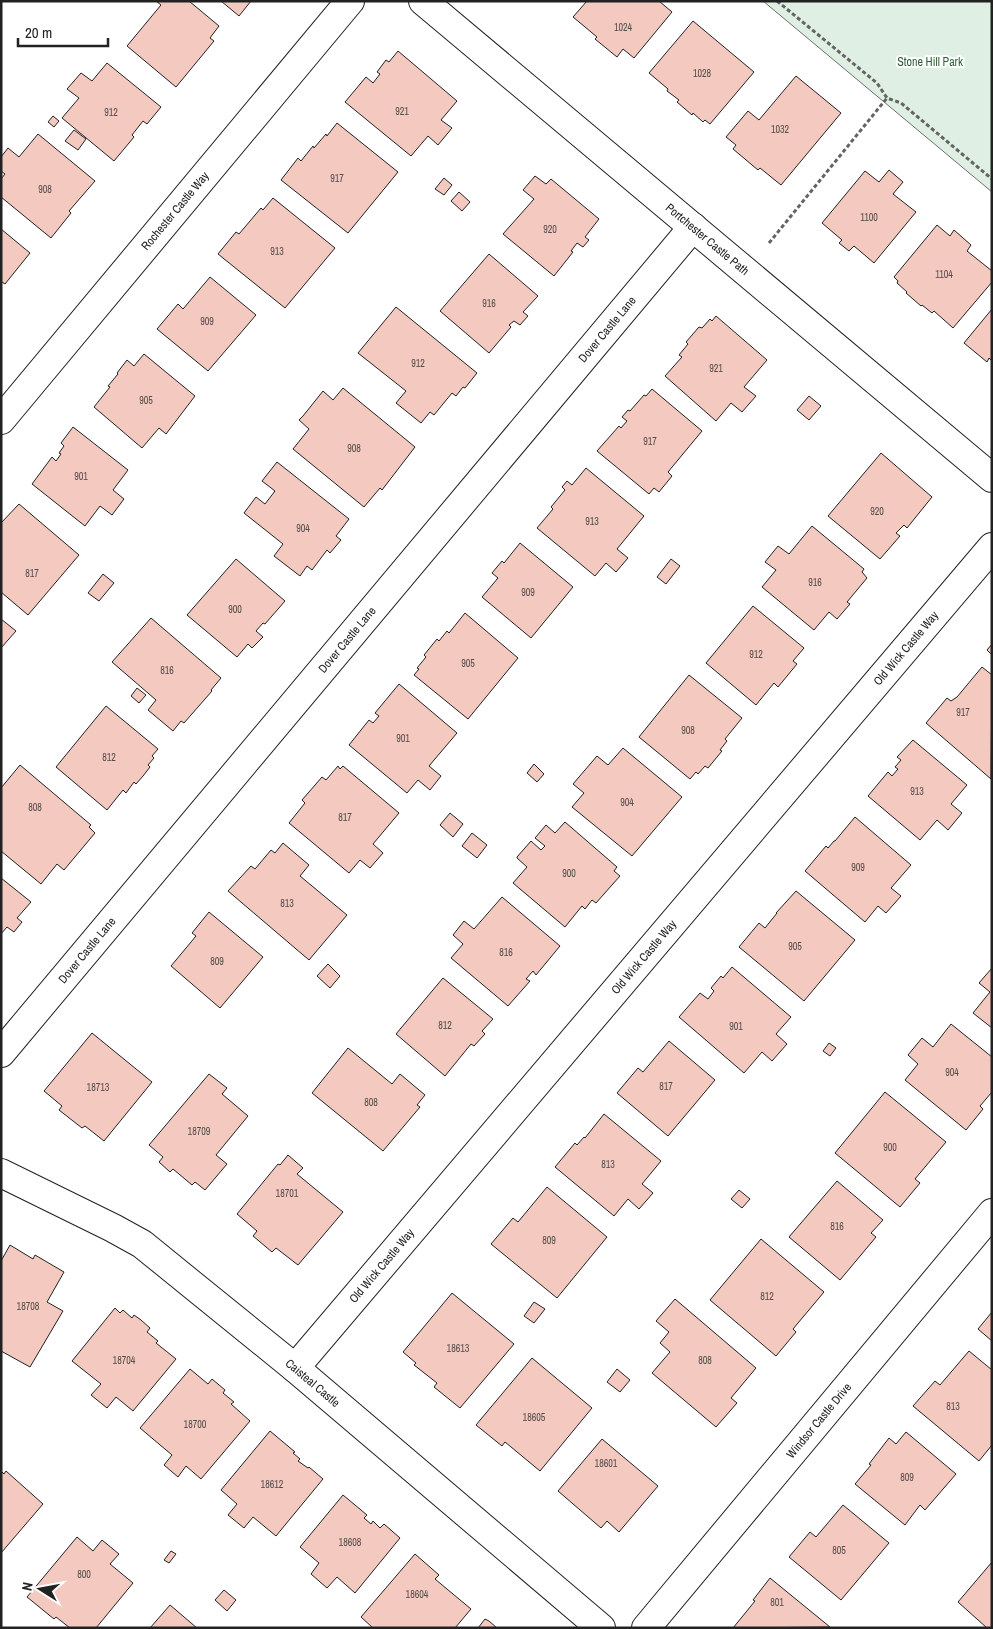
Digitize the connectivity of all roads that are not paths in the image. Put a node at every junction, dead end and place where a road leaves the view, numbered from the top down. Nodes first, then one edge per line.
1 (350, 1) edge
2 (423, 1) edge
3 (694, 228) junction
4 (1, 420) edge
5 (992, 478) edge
6 (992, 547) edge
7 (1, 1053) edge
8 (1, 1173) edge
9 (992, 1213) edge
10 (295, 1368) junction
11 (601, 1628) edge
12 (646, 1628) edge

1 - 4 street, Rochester Castle Way
2 - 3 street, Portchester Castle Path
3 - 5 street, Portchester Castle Path
3 - 7 street, Dover Castle Lane
6 - 10 street, Old Wick Castle Way
8 - 10 street, Caisteal Castle
9 - 12 street, Windsor Castle Drive
10 - 11 street, Caisteal Castle

